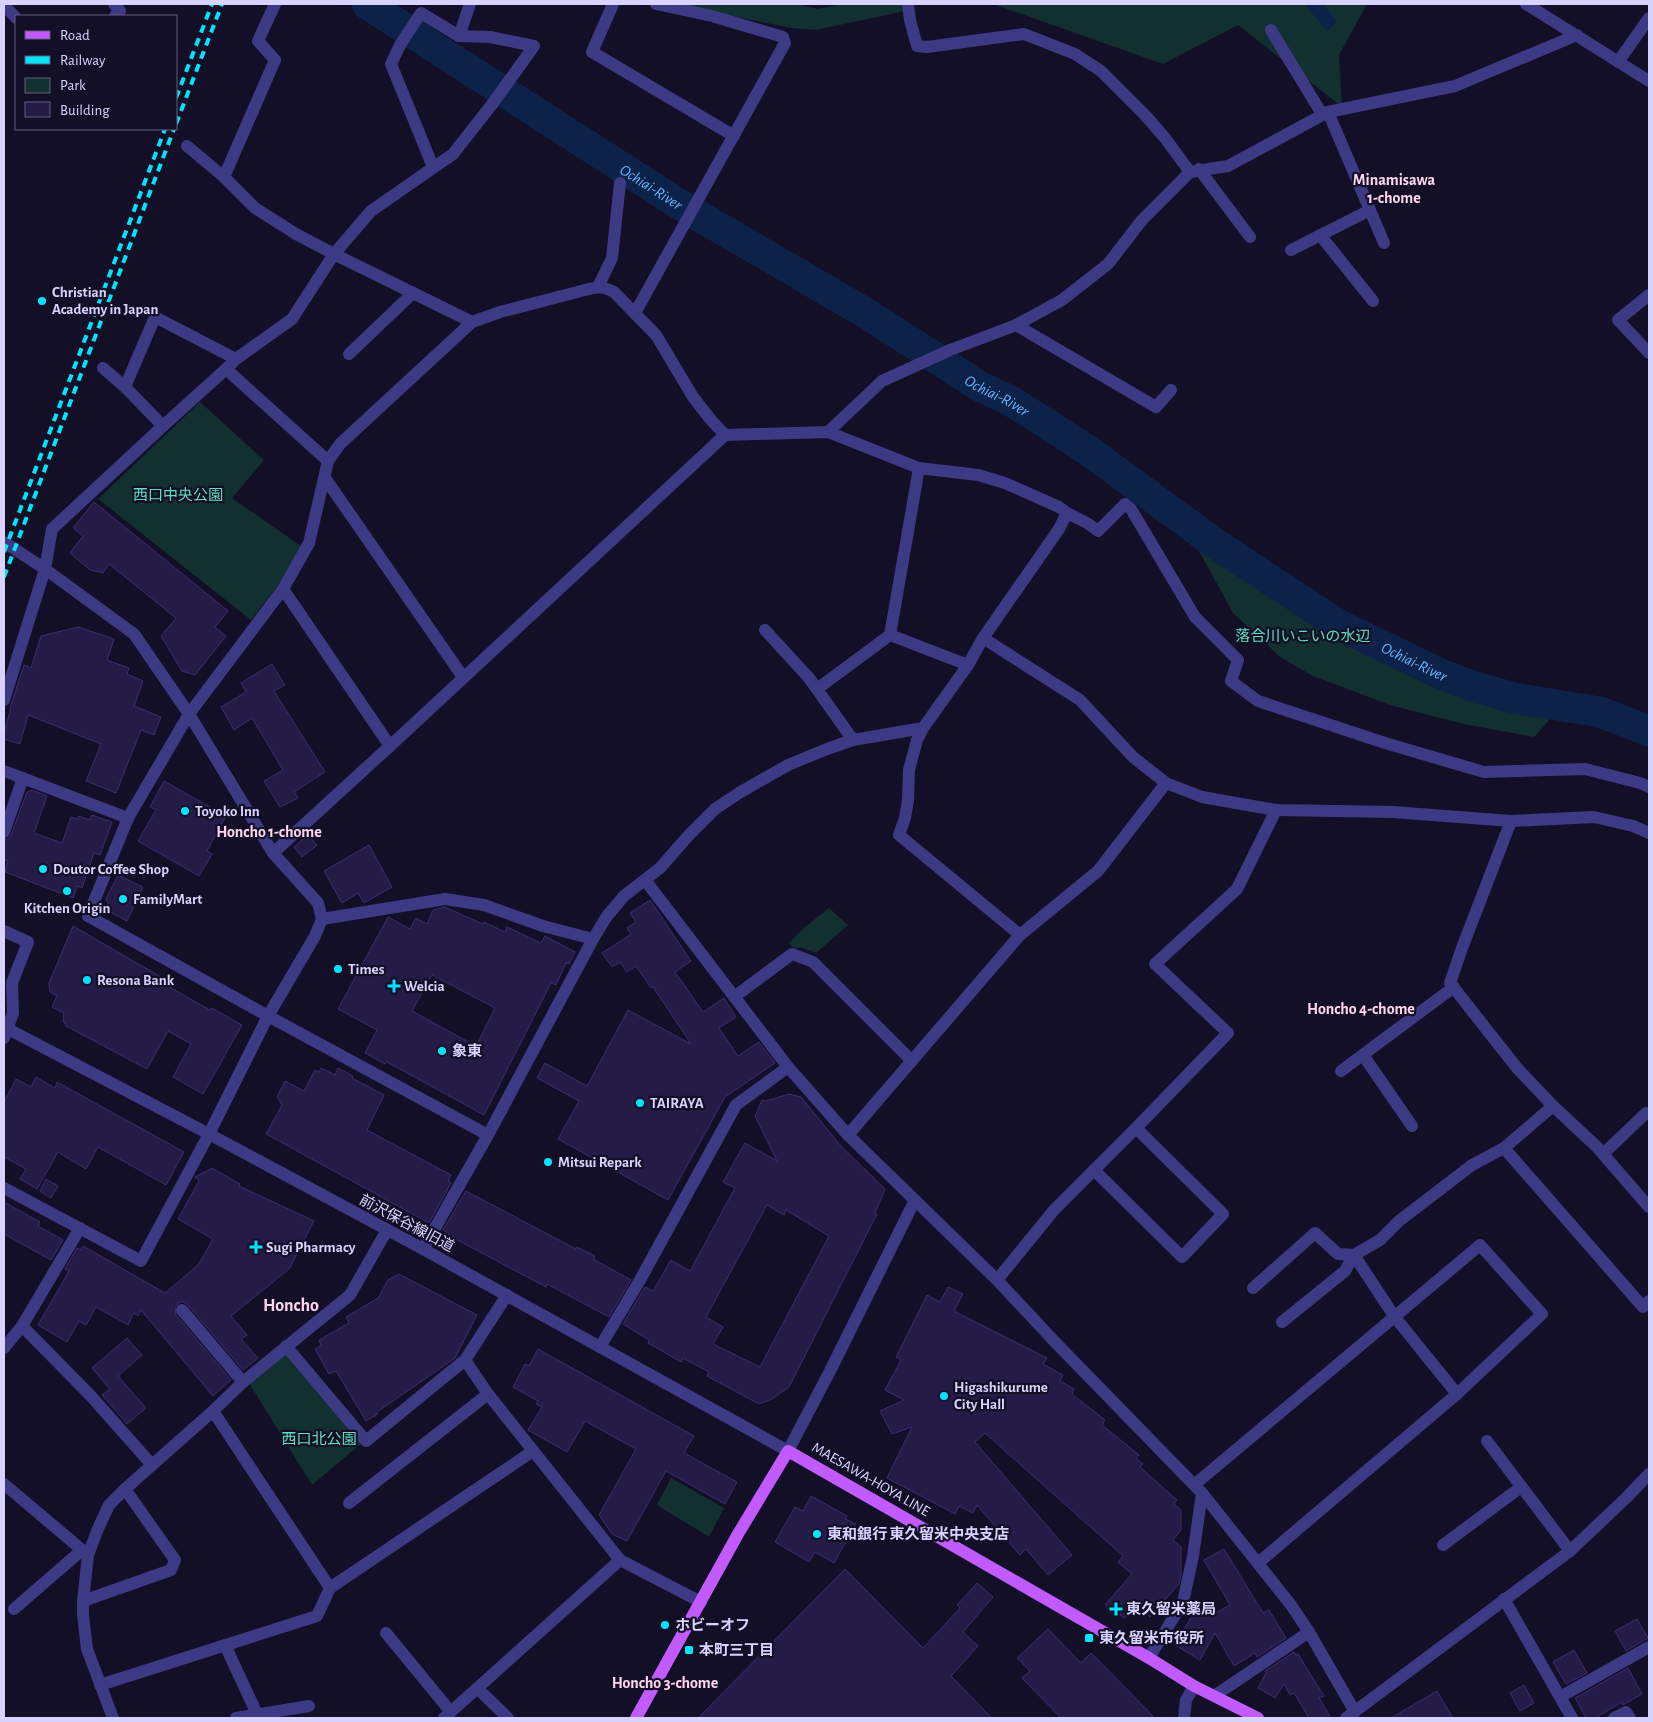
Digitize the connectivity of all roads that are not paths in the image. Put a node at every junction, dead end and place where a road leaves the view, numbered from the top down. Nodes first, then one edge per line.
1 (114, 4) edge
2 (275, 4) edge
3 (470, 4) edge
4 (614, 4) edge
5 (656, 4) edge
6 (908, 4) edge
7 (1526, 4) edge
8 (4, 5) edge
9 (116, 15) edge
10 (15, 17) edge
11 (1649, 18) edge
12 (1271, 30) dead end
13 (1577, 35) junction
14 (459, 36) junction
15 (1618, 62) junction
16 (1649, 81) edge
17 (1325, 113) junction
18 (734, 136) junction
19 (187, 146) dead end
20 (433, 167) junction
21 (1194, 170) junction
22 (224, 177) junction
23 (620, 183) dead end
24 (1370, 210) junction
25 (1320, 235) junction
26 (1250, 237) dead end
27 (1384, 243) dead end
28 (1291, 250) dead end
29 (334, 254) junction
30 (598, 287) junction
31 (413, 293) junction
32 (1649, 295) edge
33 (1373, 301) dead end
34 (635, 313) junction
35 (472, 322) junction
36 (1016, 325) junction
37 (1649, 353) edge
38 (349, 354) dead end
39 (236, 360) junction
40 (103, 368) dead end
41 (226, 369) junction
42 (125, 387) junction
43 (1171, 390) dead end
44 (163, 426) junction
45 (828, 432) junction
46 (725, 435) junction
47 (328, 461) junction
48 (919, 468) junction
49 (325, 478) junction
50 (1066, 514) junction
51 (4, 542) edge
52 (45, 569) junction
53 (282, 589) junction
54 (765, 630) dead end
55 (890, 634) junction
56 (983, 638) junction
57 (968, 665) junction
58 (463, 677) junction
59 (817, 690) junction
60 (4, 700) edge
61 (189, 714) junction
62 (923, 728) junction
63 (853, 740) junction
64 (390, 746) junction
65 (4, 771) edge
66 (22, 778) junction
67 (1166, 783) junction
68 (1649, 787) edge
69 (1276, 810) junction
70 (128, 818) junction
71 (1511, 821) junction
72 (4, 832) edge
73 (1649, 833) edge
74 (273, 853) junction
75 (645, 880) junction
76 (322, 919) junction
77 (4, 931) edge
78 (1020, 934) junction
79 (593, 939) junction
80 (1454, 987) junction
81 (734, 997) junction
82 (268, 1016) junction
83 (6, 1034) edge
84 (1363, 1055) junction
85 (912, 1061) junction
86 (788, 1068) junction
87 (1341, 1071) dead end
88 (1553, 1106) junction
89 (1646, 1113) dead end
90 (1412, 1126) dead end
91 (1136, 1128) junction
92 (209, 1134) junction
93 (848, 1134) junction
94 (488, 1135) junction
95 (1504, 1148) junction
96 (1603, 1154) junction
97 (1094, 1170) junction
98 (4, 1188) edge
99 (916, 1200) junction
100 (1649, 1207) edge
101 (80, 1228) junction
102 (386, 1230) junction
103 (423, 1249) junction
104 (1354, 1255) junction
105 (997, 1280) junction
106 (1253, 1288) dead end
107 (507, 1295) junction
108 (1649, 1301) edge
109 (182, 1310) dead end
110 (1394, 1316) junction
111 (1282, 1322) dead end
112 (22, 1326) junction
113 (286, 1346) junction
114 (600, 1347) junction
115 (4, 1348) edge
116 (465, 1360) junction
117 (243, 1382) junction
118 (488, 1394) junction
119 (1457, 1394) junction
120 (214, 1410) junction
121 (1487, 1442) dead end
122 (788, 1450) junction
123 (533, 1451) junction
124 (152, 1465) junction
125 (1649, 1474) edge
126 (1521, 1487) junction
127 (125, 1489) junction
128 (1198, 1489) junction
129 (6, 1490) edge
130 (349, 1503) dead end
131 (1443, 1545) dead end
132 (1570, 1551) junction
133 (85, 1553) junction
134 (620, 1560) junction
135 (1258, 1563) junction
136 (330, 1588) junction
137 (1504, 1599) junction
138 (83, 1601) junction
139 (701, 1602) junction
140 (14, 1609) dead end
141 (1309, 1632) junction
142 (386, 1634) dead end
143 (224, 1646) junction
144 (1649, 1647) edge
145 (1149, 1658) junction
146 (100, 1685) junction
147 (1194, 1686) junction
148 (478, 1689) junction
149 (1214, 1696) junction
150 (1560, 1697) junction
151 (309, 1706) dead end
152 (257, 1714) junction
153 (447, 1715) edge
154 (1351, 1715) edge
155 (113, 1718) edge
156 (236, 1718) edge
157 (508, 1718) edge
158 (636, 1718) edge
159 (1184, 1718) edge
160 (1258, 1718) edge
161 (1572, 1718) edge
162 (1614, 1718) edge
163 (1630, 1718) edge

1 - 9 street
2 - 22 street
3 - 14 street
4 - 18 street
5 - 18 street
6 - 21 street
7 - 13 street
8 - 10 street
11 - 15 street
12 - 17 street
13 - 15 street
13 - 17 street
14 - 20 street
14 - 20 street
15 - 16 street
17 - 21 street
17 - 24 street
18 - 34 street
19 - 22 street
20 - 29 street
21 - 26 street
21 - 36 street
22 - 29 street
23 - 30 street
24 - 25 street
24 - 27 street
25 - 28 street
25 - 33 street
29 - 31 street
29 - 39 street
30 - 34 street
30 - 35 street
31 - 35 street
31 - 38 street
32 - 37 street
34 - 46 street
35 - 47 street
36 - 43 street
36 - 45 street
39 - 41 street
39 - 42 street
40 - 42 street
41 - 44 street
41 - 47 street
42 - 44 street
44 - 52 street
45 - 46 street
45 - 48 street
46 - 58 street
47 - 49 street
48 - 50 street
48 - 55 street
49 - 53 street
49 - 58 street
50 - 56 street
50 - 68 street
51 - 52 street
52 - 60 street
52 - 61 street
53 - 61 street
53 - 64 street
54 - 59 street
55 - 57 street
55 - 59 street
56 - 57 street
56 - 67 street
57 - 62 street
58 - 64 street
59 - 63 street
61 - 70 street
61 - 74 street
62 - 63 street
62 - 78 street
63 - 75 street
64 - 74 street
65 - 66 street
66 - 70 street
66 - 72 street
67 - 69 street
67 - 78 street
69 - 71 street
69 - 91 street
70 - 82 street
71 - 73 street
71 - 80 street
74 - 76 street
75 - 79 street
75 - 81 street
76 - 79 street
76 - 82 street
77 - 83 street
78 - 85 street
79 - 94 street
80 - 84 street
80 - 88 street
81 - 85 street
81 - 86 street
82 - 92 street
82 - 94 street
83 - 92 street, 前沢保谷線旧道
84 - 87 street
84 - 90 street
85 - 93 street
86 - 93 street
86 - 114 street
88 - 95 street
88 - 96 street
89 - 96 street
91 - 97 street
91 - 97 street
92 - 101 street
92 - 102 street, 前沢保谷線旧道
93 - 99 street
94 - 103 street
95 - 104 street
95 - 108 street
96 - 100 street
97 - 105 street
98 - 101 street
99 - 105 street
99 - 122 street
101 - 112 street
102 - 103 street, 前沢保谷線旧道
102 - 113 street
103 - 107 street, 前沢保谷線旧道
104 - 106 street
104 - 110 street
104 - 111 street
105 - 128 street
107 - 114 street, 前沢保谷線旧道
107 - 116 street
109 - 117 street
110 - 119 street
110 - 119 street
110 - 128 street
112 - 115 street
112 - 124 street
113 - 116 street
113 - 117 street
114 - 122 street, 前沢保谷線旧道
116 - 118 street
117 - 120 street
118 - 123 street
118 - 130 street
119 - 135 street
120 - 124 street
120 - 136 street
121 - 126 street
122 - 139 main road, MAESAWA-HOYA LINE
122 - 145 main road, MAESAWA-HOYA LINE
123 - 134 street
123 - 136 street
124 - 127 street
125 - 132 street
126 - 131 street
126 - 132 street
127 - 133 street
127 - 138 street
128 - 135 street
128 - 145 street
129 - 133 street
132 - 137 street
133 - 138 street
133 - 140 street
134 - 139 street
134 - 148 street
135 - 141 street
136 - 143 street
137 - 150 street
137 - 154 street
138 - 146 street
139 - 158 main road, MAESAWA-HOYA LINE
141 - 149 street
141 - 154 street
142 - 153 street
143 - 146 street
143 - 152 street
144 - 150 street
145 - 147 main road, MAESAWA-HOYA LINE
146 - 155 street
147 - 149 main road, MAESAWA-HOYA LINE
147 - 159 street
148 - 153 street
148 - 157 street
149 - 160 main road, MAESAWA-HOYA LINE
150 - 161 street
151 - 152 street
152 - 156 street
162 - 163 street

